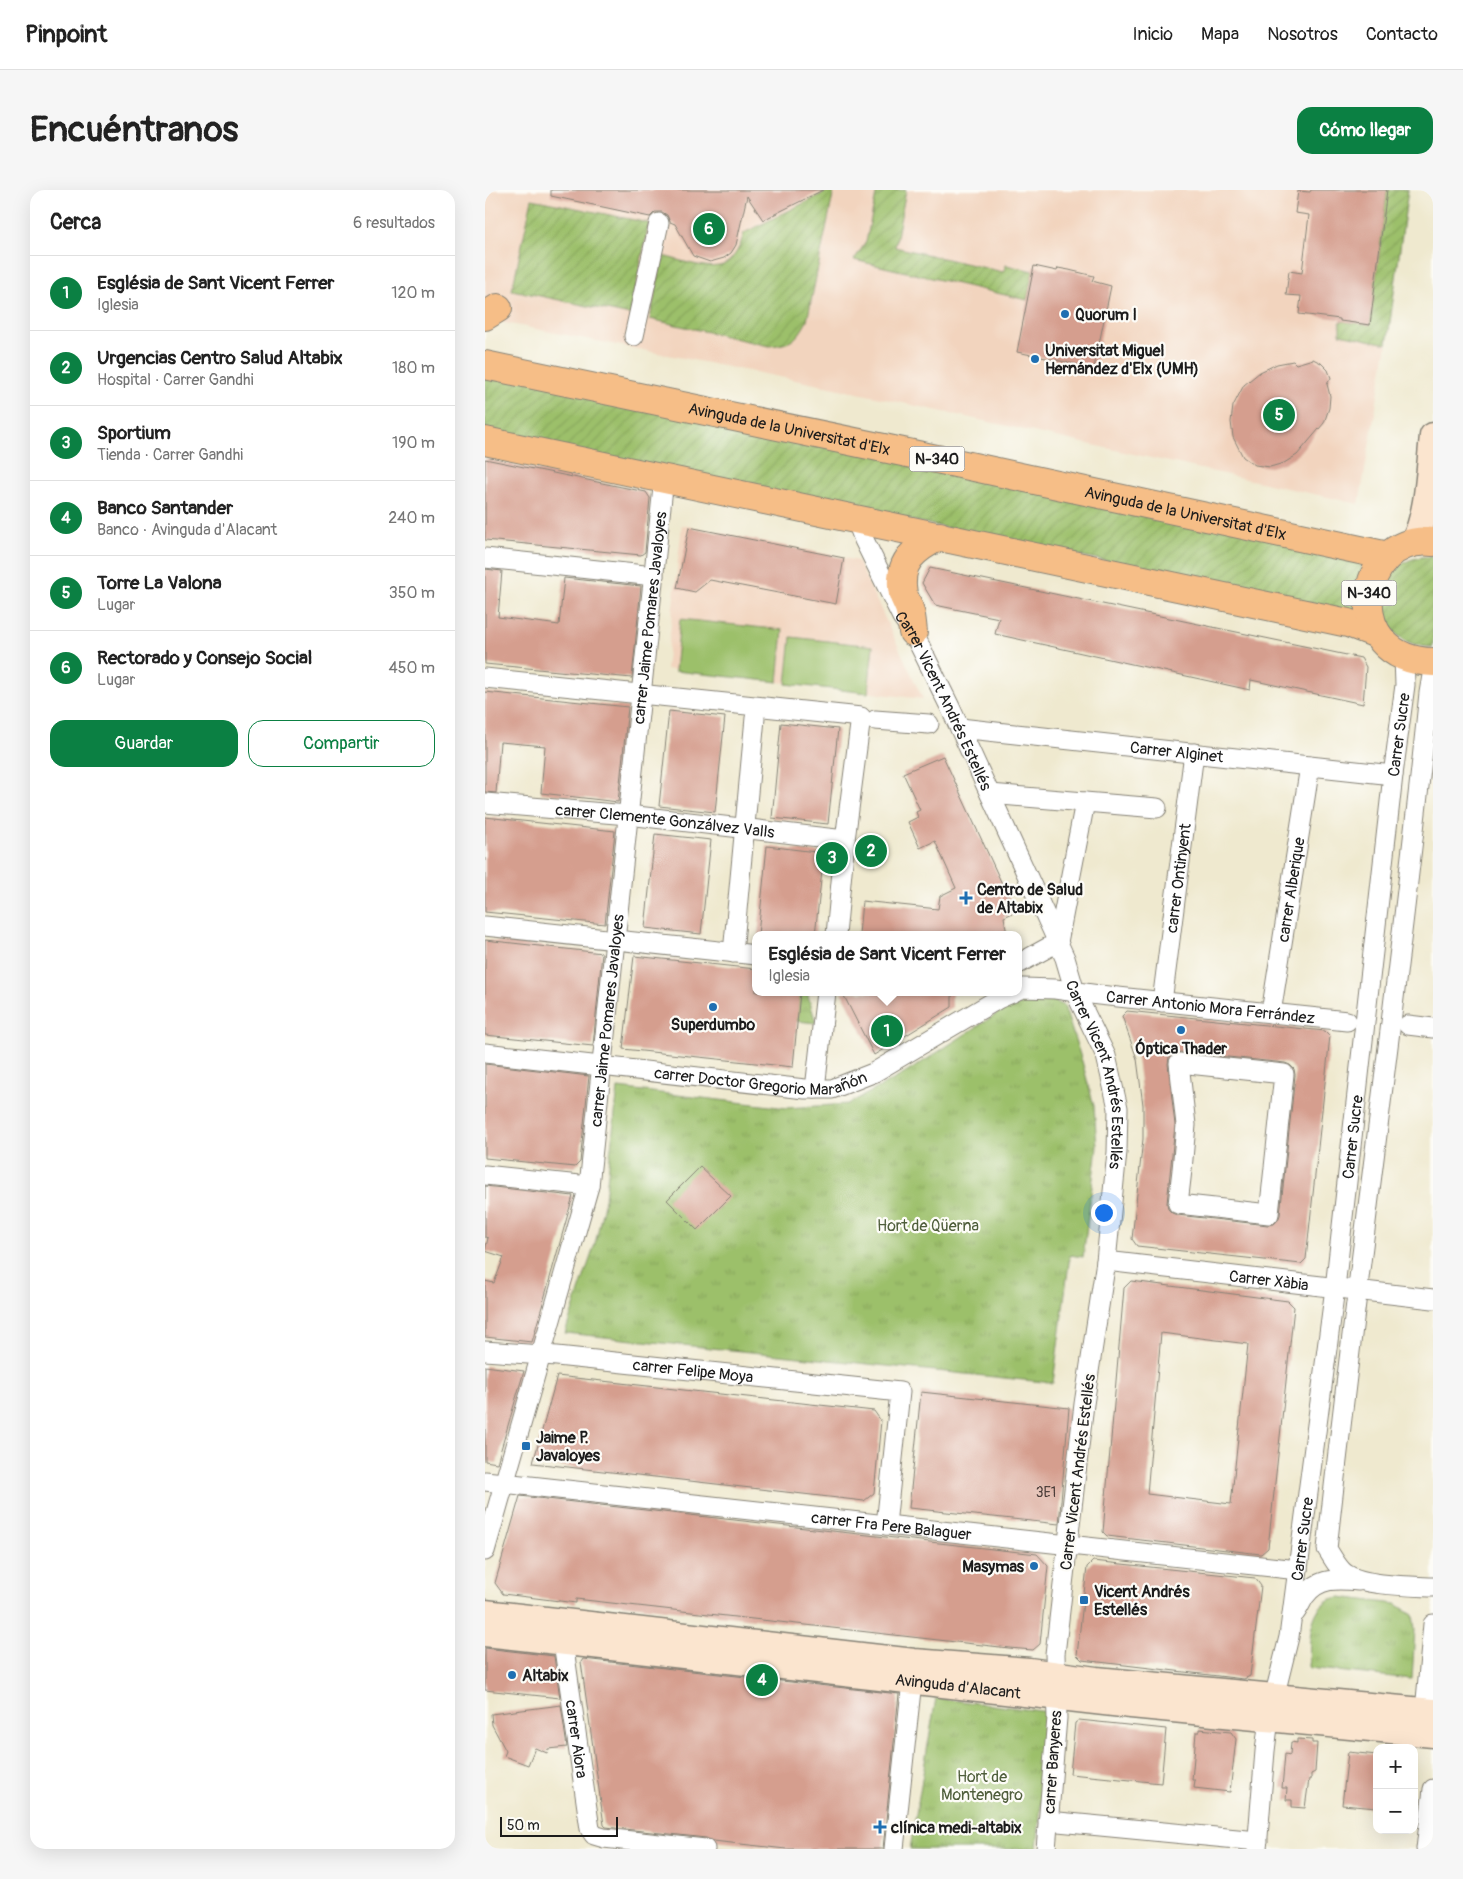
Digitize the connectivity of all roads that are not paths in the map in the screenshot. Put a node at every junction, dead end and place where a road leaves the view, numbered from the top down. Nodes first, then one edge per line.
1 (659, 223) dead end
2 (634, 336) dead end
3 (485, 365) edge
4 (1433, 436) edge
5 (485, 440) edge
6 (664, 478) junction
7 (856, 519) junction
8 (940, 536) junction
9 (1423, 542) edge
10 (1388, 556) junction
11 (485, 558) edge
12 (654, 576) junction
13 (913, 632) junction
14 (1377, 634) junction
15 (1404, 657) junction
16 (1433, 662) edge
17 (1433, 670) edge
18 (485, 678) edge
19 (641, 694) junction
20 (755, 718) dead end
21 (868, 718) junction
22 (929, 724) dead end
23 (960, 728) junction
24 (1193, 753) junction
25 (1309, 766) junction
26 (1393, 775) junction
27 (990, 794) junction
28 (1085, 802) junction
29 (485, 803) edge
30 (1157, 808) dead end
31 (628, 815) junction
32 (746, 828) junction
33 (845, 840) junction
34 (485, 926) edge
35 (836, 931) edge
36 (615, 940) junction
37 (1058, 942) junction
38 (733, 953) junction
39 (752, 955) edge
40 (1022, 962) edge
41 (1022, 988) edge
42 (1075, 992) junction
43 (826, 996) edge
44 (1005, 996) edge
45 (1162, 1002) junction
46 (1271, 1013) junction
47 (1347, 1021) dead end
48 (1408, 1026) dead end
49 (1433, 1028) edge
50 (485, 1053) edge
51 (602, 1066) junction
52 (1284, 1074) joint
53 (815, 1090) junction
54 (485, 1175) edge
55 (589, 1186) junction
56 (1105, 1261) junction
57 (1335, 1288) junction
58 (1359, 1291) junction
59 (1433, 1299) edge
60 (485, 1351) edge
61 (540, 1355) junction
62 (485, 1481) edge
63 (504, 1484) junction
64 (886, 1524) junction
65 (1068, 1544) junction
66 (485, 1551) edge
67 (1297, 1570) junction
68 (1375, 1583) junction
69 (1432, 1589) edge
70 (485, 1613) edge
71 (1292, 1616) junction
72 (1433, 1624) edge
73 (485, 1633) edge
74 (563, 1642) junction
75 (912, 1681) junction
76 (1055, 1686) junction
77 (1272, 1707) junction
78 (1425, 1722) edge
79 (1433, 1789) edge
80 (1048, 1821) junction
81 (1257, 1845) edge
82 (705, 1849) edge
83 (894, 1849) edge
84 (1046, 1849) edge
85 (1426, 1849) edge

1 - 2 street
3 - 10 highway, Avinguda de la Universitat d'Elx / N-340
4 - 9 main road
5 - 6 highway, N-340
6 - 7 highway, N-340
6 - 12 street, carrer Jaime Pomares Javaloyes
7 - 8 highway, N-340
7 - 13 street, Carrer Vicent Andrés Estellés
8 - 13 highway
8 - 14 highway, N-340
9 - 10 highway, N-340
10 - 14 highway, N-340
11 - 12 street
12 - 19 street, carrer Jaime Pomares Javaloyes
13 - 23 street, Carrer Vicent Andrés Estellés
14 - 15 highway, N-340
15 - 16 highway, N-340
15 - 26 street, Carrer Sucre
17 - 58 street, Carrer Sucre
18 - 19 street
19 - 21 street
19 - 31 street, carrer Jaime Pomares Javaloyes
20 - 32 street
21 - 22 street
21 - 33 street
23 - 24 street, Carrer Alginet
23 - 27 street, Carrer Vicent Andrés Estellés
24 - 25 street, Carrer Alginet
24 - 45 street, carrer Ontinyent
25 - 26 street, Carrer Alginet
25 - 46 street, carrer Alberique
26 - 57 street, Carrer Sucre
27 - 28 street
27 - 37 street, Carrer Vicent Andrés Estellés
28 - 30 street
28 - 37 street
29 - 31 street, carrer Clemente Gonzálvez Valls
31 - 32 street, carrer Clemente Gonzálvez Valls
31 - 36 street, carrer Jaime Pomares Javaloyes
32 - 33 street, carrer Clemente Gonzálvez Valls
32 - 38 street
33 - 35 street
34 - 36 street
36 - 38 street
36 - 51 street, carrer Jaime Pomares Javaloyes
37 - 40 street
37 - 42 street, Carrer Vicent Andrés Estellés
38 - 39 street
41 - 42 street
42 - 45 street, Carrer Antonio Mora Ferrández
42 - 56 street, Carrer Vicent Andrés Estellés
43 - 53 street
44 - 53 street, carrer Doctor Gregorio Marañón
45 - 46 street, Carrer Antonio Mora Ferrández
46 - 47 street, Carrer Antonio Mora Ferrández
48 - 49 street
50 - 51 street, carrer Doctor Gregorio Marañón
51 - 53 street, carrer Doctor Gregorio Marañón
51 - 55 street, carrer Jaime Pomares Javaloyes
52 - 52 street
54 - 55 street
55 - 61 street, carrer Jaime Pomares Javaloyes
56 - 57 street, Carrer Xàbia
56 - 65 street, Carrer Vicent Andrés Estellés
57 - 58 street, Carrer Xàbia
57 - 67 street, Carrer Sucre
58 - 59 street, Carrer Xàbia
58 - 68 street, Carrer Sucre
60 - 61 street, carrer Felipe Moya
61 - 63 street, carrer Jaime Pomares Javaloyes
61 - 64 street, carrer Felipe Moya
62 - 63 street, carrer Fra Pere Balaguer
63 - 64 street, carrer Fra Pere Balaguer
63 - 66 street, carrer Jaime Pomares Javaloyes
64 - 65 street, carrer Fra Pere Balaguer
65 - 67 street, carrer Fra Pere Balaguer
65 - 76 street, Carrer Vicent Andrés Estellés
67 - 71 street, Carrer Sucre
68 - 69 street
68 - 71 street, Carrer Sucre
70 - 76 main road, Avinguda d'Alacant
71 - 77 street, Carrer Sucre
72 - 78 street
73 - 74 main road, Avinguda d'Alacant
74 - 75 main road, Avinguda d'Alacant
74 - 82 street, carrer Aiora
75 - 76 main road, Avinguda d'Alacant
75 - 83 street
76 - 77 main road, Avinguda d'Alacant
76 - 80 street, carrer Banyeres
77 - 78 main road, Avinguda d'Alacant
77 - 81 street, Carrer Sucre
79 - 85 street
80 - 81 street
80 - 84 street, carrer Banyeres

